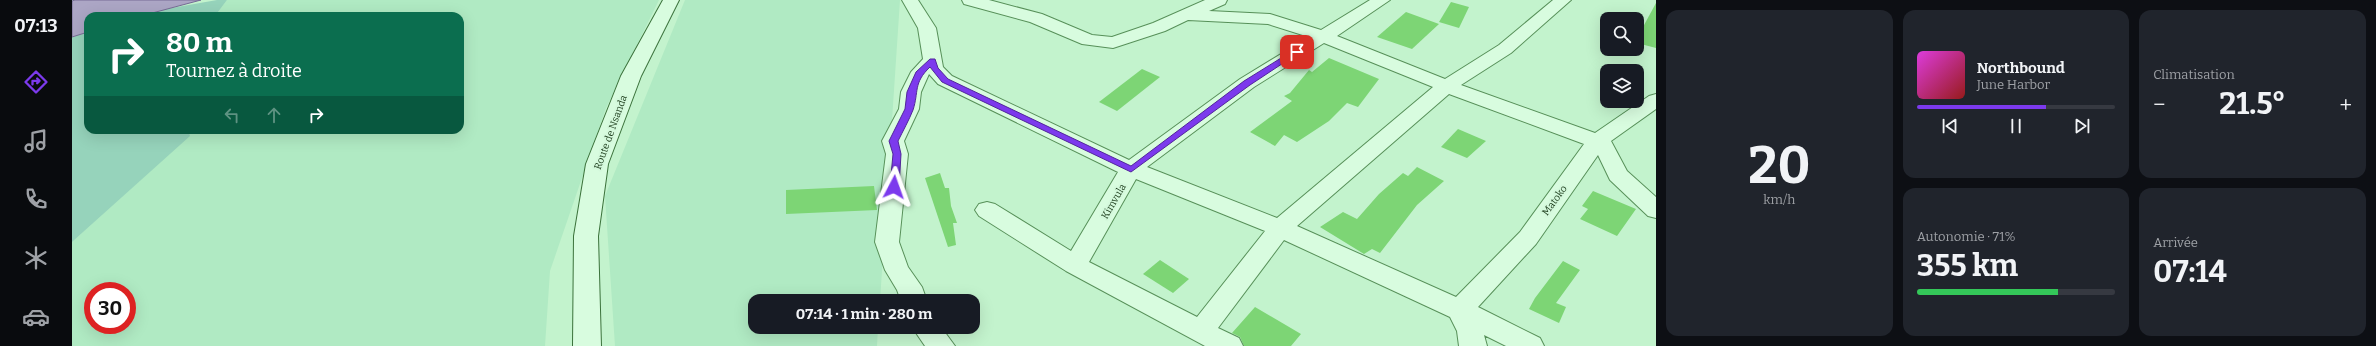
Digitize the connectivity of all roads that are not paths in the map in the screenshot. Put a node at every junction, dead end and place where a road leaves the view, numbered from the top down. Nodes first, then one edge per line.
1 (671, 0) edge
2 (910, 0) edge
3 (970, 0) edge
4 (1013, 0) edge
5 (1219, 0) edge
6 (1382, 0) edge
7 (1563, 0) edge
8 (1024, 15) junction
9 (1188, 15) junction
10 (1322, 36) junction
11 (932, 61) junction
12 (1446, 86) junction
13 (1656, 100) edge
14 (1597, 141) junction
15 (1131, 170) junction
16 (987, 210) dead end
17 (1656, 210) edge
18 (1280, 228) junction
19 (1075, 264) junction
20 (912, 294) edge
21 (1460, 310) junction
22 (1201, 331) junction
23 (931, 334) edge
24 (587, 346) edge
25 (941, 346) edge
26 (1229, 346) edge
27 (1473, 346) edge
28 (1530, 346) edge

1 - 24 street, Route de Nsanda
2 - 11 street
3 - 8 street
4 - 8 street
5 - 9 street
6 - 10 street, Kimvula
7 - 12 street
8 - 9 street
9 - 10 street
10 - 12 street
10 - 15 street, Kimvula
11 - 15 street
11 - 20 street
12 - 14 street
12 - 18 street
13 - 14 street, Matoko
14 - 17 street
14 - 21 street, Matoko
15 - 18 street
15 - 19 street, Kimvula
16 - 19 street
18 - 21 street
18 - 22 street
19 - 22 street
21 - 27 street
21 - 28 street
22 - 26 street
23 - 25 street

